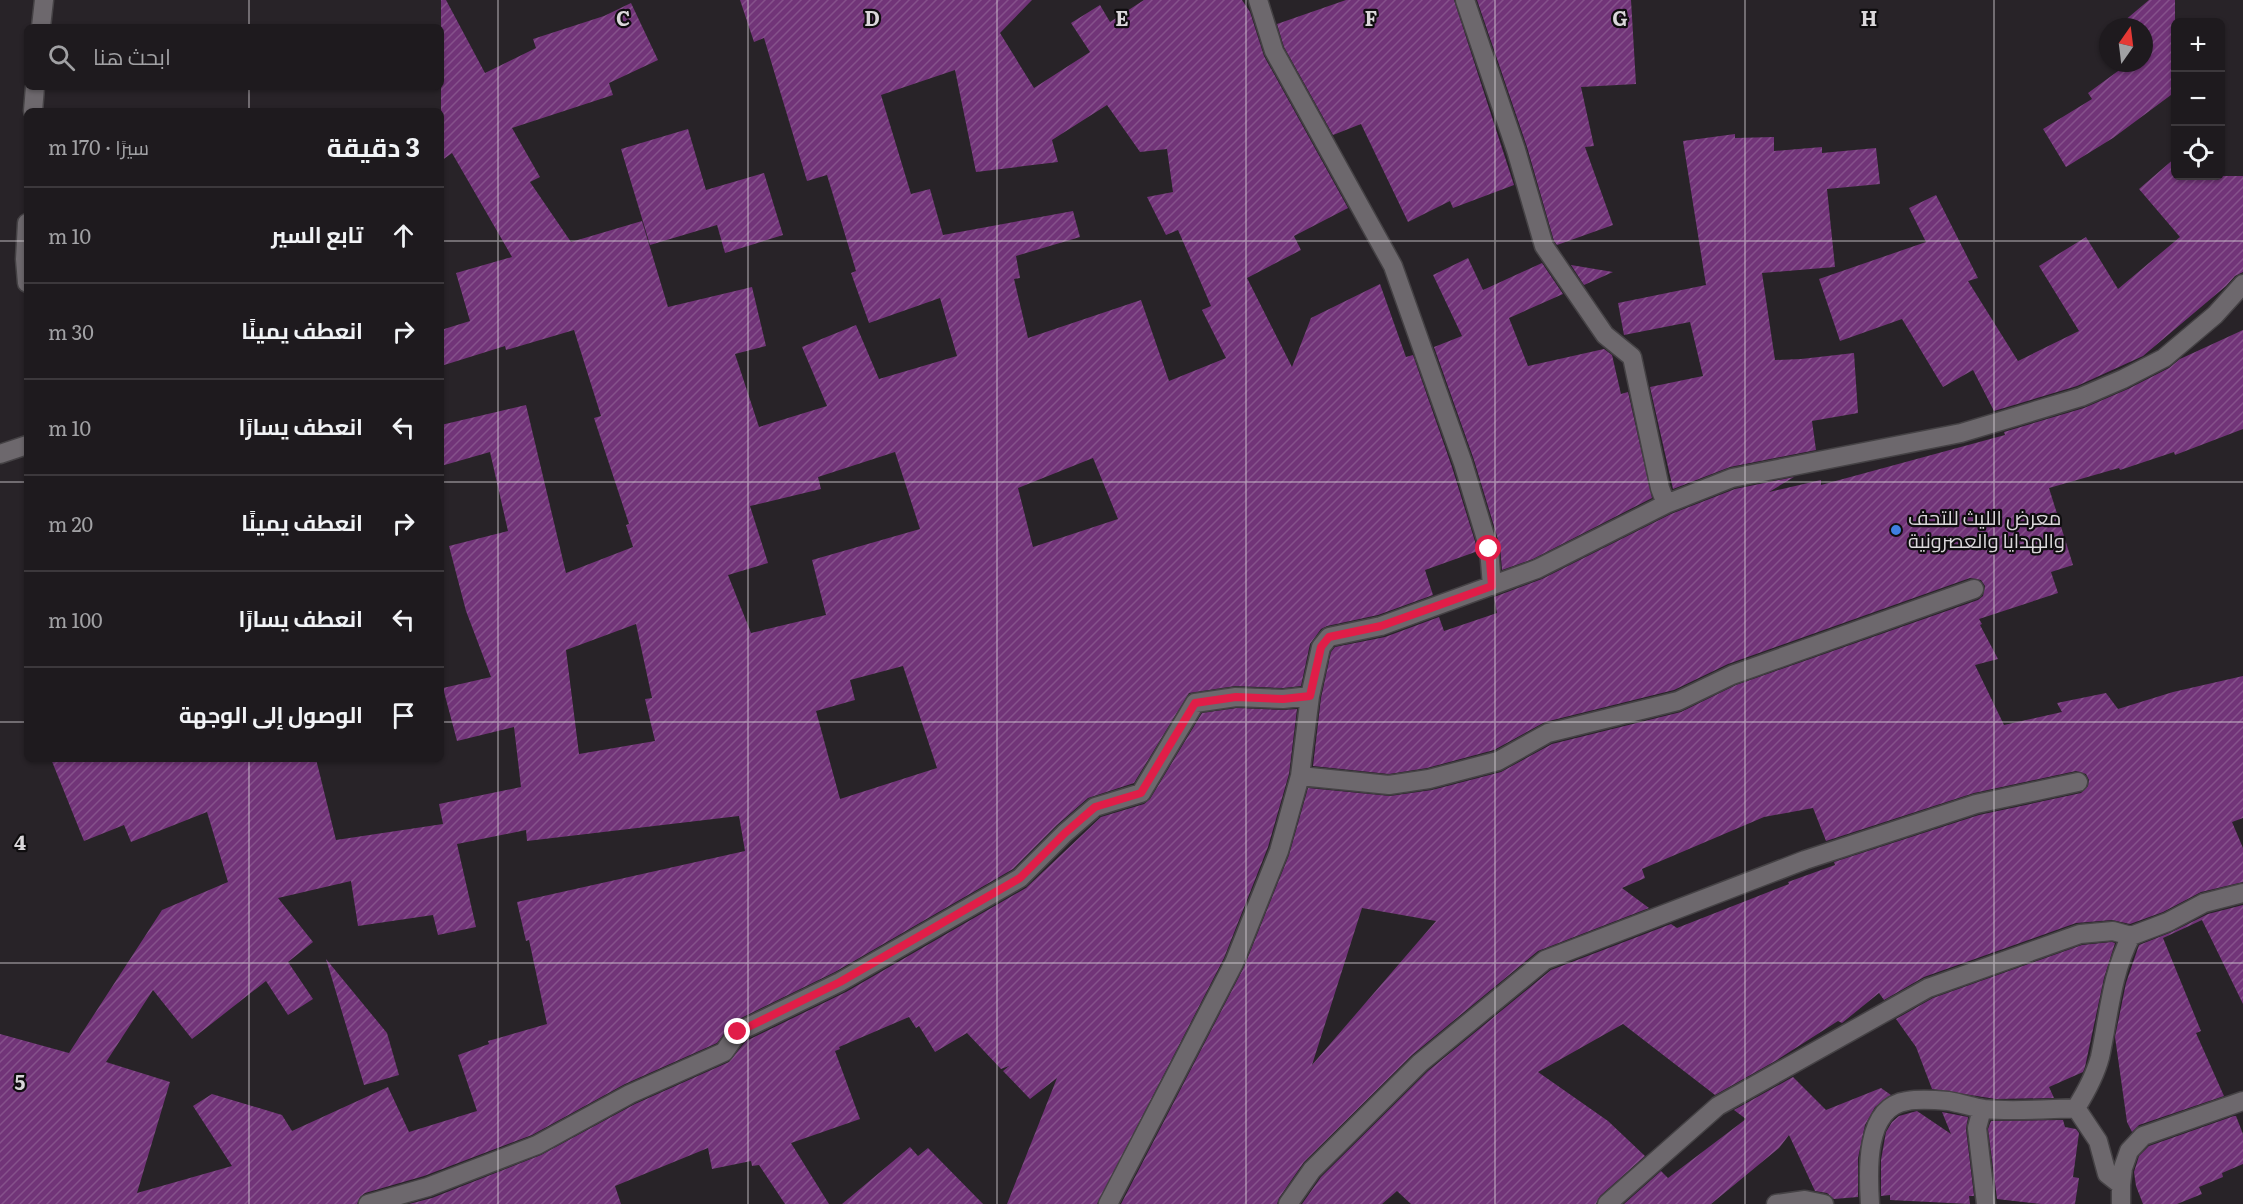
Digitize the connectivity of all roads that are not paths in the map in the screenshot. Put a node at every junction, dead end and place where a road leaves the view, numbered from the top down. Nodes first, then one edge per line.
1 (44, 0) edge
2 (1258, 0) edge
3 (1465, 0) edge
4 (41, 24) edge
5 (35, 90) edge
6 (33, 108) edge
7 (2243, 284) edge
8 (24, 446) edge
9 (0, 454) edge
10 (1666, 504) junction
11 (1492, 586) junction
12 (1974, 589) dead end
13 (1310, 696) junction
14 (1300, 776) junction
15 (2078, 782) dead end
16 (2243, 893) edge
17 (2131, 936) junction
18 (2243, 1101) edge
19 (1982, 1108) junction
20 (2076, 1108) junction
21 (2121, 1185) junction
22 (368, 1204) edge
23 (1108, 1204) edge
24 (1288, 1204) edge
25 (1607, 1204) edge
26 (1776, 1204) edge
27 (1824, 1204) edge
28 (1870, 1204) edge
29 (1986, 1204) edge
30 (2121, 1204) edge

1 - 4 street
2 - 11 street
3 - 10 street
5 - 6 street
7 - 10 street
8 - 9 street
10 - 11 street
11 - 13 street
12 - 14 street
13 - 14 street
13 - 22 street
14 - 23 street
15 - 24 street
16 - 17 street
17 - 20 street
17 - 25 street
18 - 21 street
19 - 20 street
19 - 28 street
19 - 29 street
20 - 21 street
21 - 30 street
26 - 27 street

